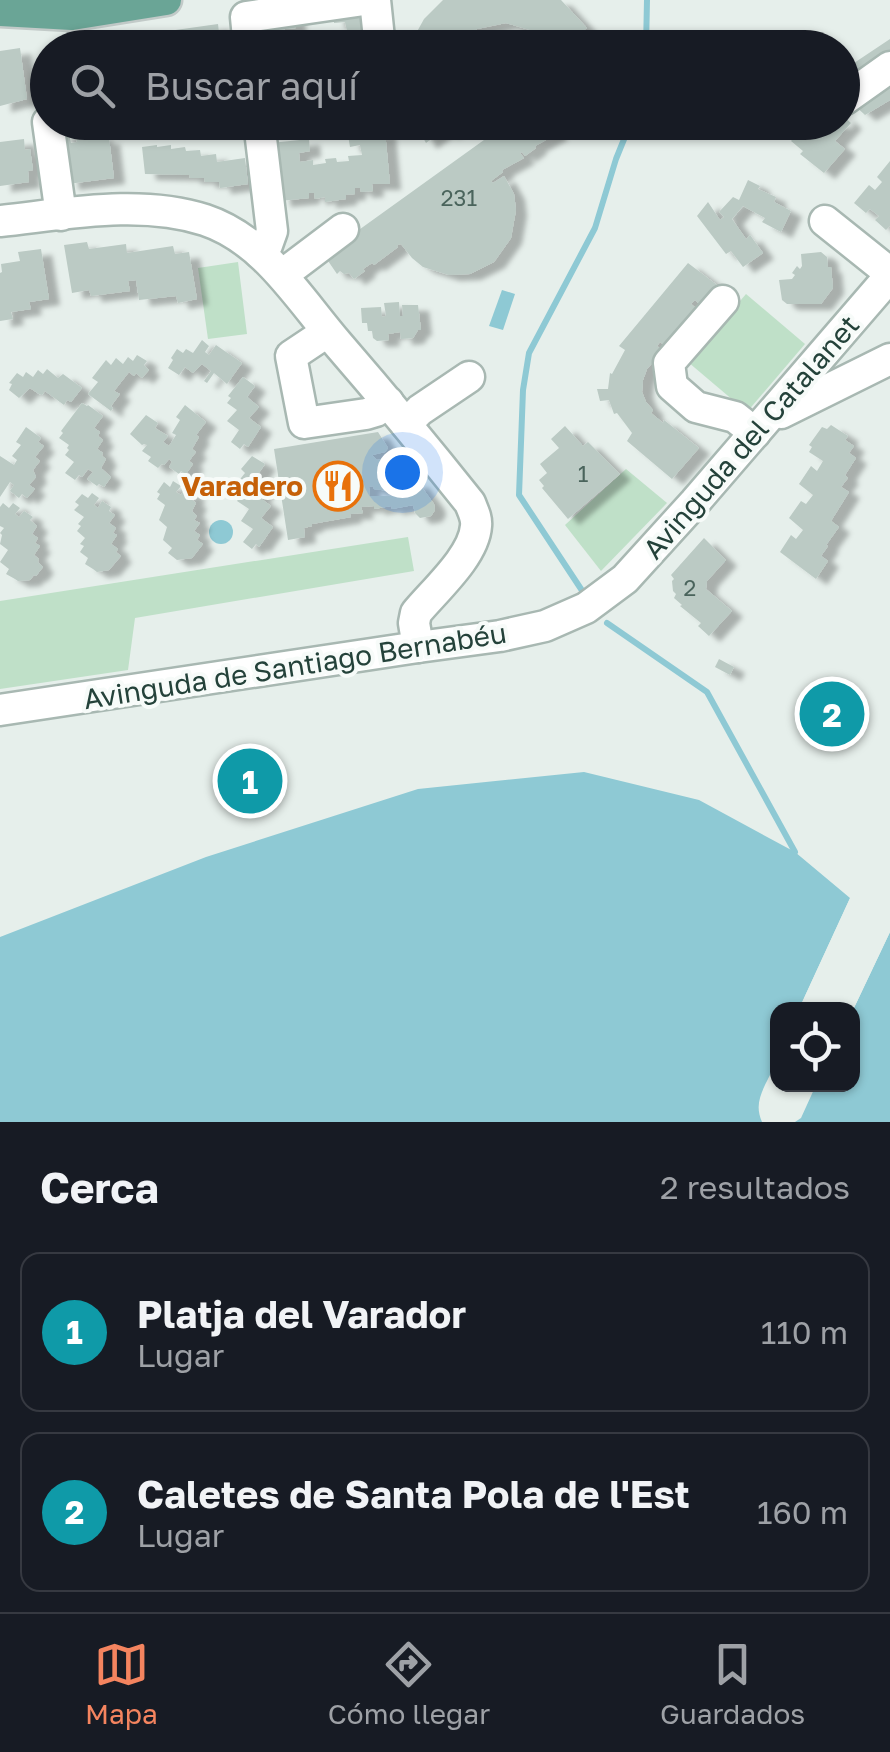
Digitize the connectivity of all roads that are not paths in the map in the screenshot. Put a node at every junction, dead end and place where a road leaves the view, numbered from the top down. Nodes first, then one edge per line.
1 (5, 0) edge
2 (138, 0) edge
3 (164, 0) edge
4 (364, 0) edge
5 (375, 0) edge
6 (0, 8) edge
7 (248, 30) edge
8 (378, 30) edge
9 (890, 67) edge
10 (860, 88) edge
11 (51, 140) edge
12 (260, 140) edge
13 (62, 214) junction
14 (0, 220) edge
15 (825, 221) dead end
16 (343, 229) dead end
17 (260, 253) junction
18 (890, 274) edge
19 (282, 276) junction
20 (723, 301) dead end
21 (328, 332) junction
22 (832, 345) junction
23 (879, 364) edge
24 (469, 377) dead end
25 (836, 384) junction
26 (397, 413) junction
27 (760, 426) junction
28 (606, 593) joint
29 (418, 646) junction
30 (0, 710) edge

1 - 6 main road
2 - 3 main road
3 - 6 main road
4 - 7 street
5 - 8 street
9 - 10 street
11 - 13 street
12 - 17 street
13 - 14 street
13 - 17 street
15 - 18 street
16 - 19 street
17 - 19 street
18 - 22 street, Avinguda del Catalanet
19 - 21 street
20 - 27 street
21 - 26 street
21 - 26 street
22 - 23 street
22 - 25 street
22 - 27 street, Avinguda del Catalanet
23 - 25 street
24 - 26 street
25 - 27 street
26 - 29 street
27 - 28 street, Avinguda del Catalanet
28 - 29 street, Avinguda de Santiago Bernabéu
29 - 30 street, Avinguda de Santiago Bernabéu

